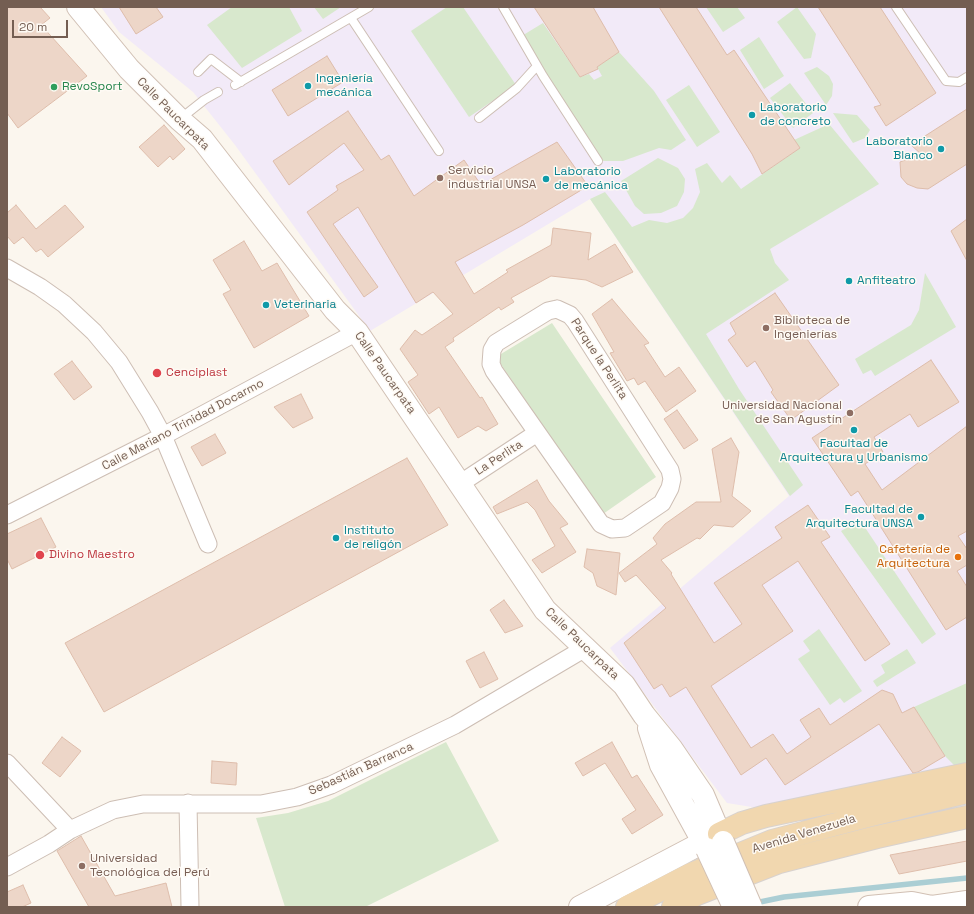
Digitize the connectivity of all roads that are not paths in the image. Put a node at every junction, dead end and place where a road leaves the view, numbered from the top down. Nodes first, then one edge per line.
1 (78, 7) edge
2 (369, 7) edge
3 (503, 7) edge
4 (896, 7) edge
5 (351, 18) junction
6 (537, 66) junction
7 (198, 72) dead end
8 (967, 77) edge
9 (218, 92) dead end
10 (479, 118) dead end
11 (180, 120) junction
12 (439, 151) dead end
13 (598, 161) dead end
14 (7, 268) edge
15 (357, 332) junction
16 (538, 433) junction
17 (162, 436) junction
18 (461, 483) junction
19 (7, 515) edge
20 (208, 544) dead end
21 (587, 647) junction
22 (7, 763) edge
23 (967, 774) edge
24 (967, 792) edge
25 (188, 803) junction
26 (967, 817) edge
27 (70, 830) junction
28 (713, 842) junction
29 (7, 867) edge
30 (967, 902) edge
31 (190, 907) edge
32 (580, 907) edge
33 (627, 907) edge
34 (673, 907) edge
35 (734, 907) edge
36 (751, 907) edge
37 (870, 907) edge
38 (932, 907) edge

1 - 11 main road, Calle Paucarpata
2 - 5 lane
3 - 6 lane
4 - 8 lane
5 - 7 lane
5 - 12 lane
6 - 10 lane
6 - 13 lane
9 - 11 lane
11 - 15 main road, Calle Paucarpata
14 - 17 street
15 - 17 street, Calle Mariano Trinidad Docarmo
15 - 18 main road, Calle Paucarpata
16 - 16 street, Parque la Perlita
16 - 18 street, La Perlita
17 - 19 street, Calle Mariano Trinidad Docarmo
17 - 20 street
18 - 21 main road, Calle Paucarpata
21 - 25 street, Sebastián Barranca
21 - 28 main road, Calle Paucarpata
22 - 27 street
23 - 28 main road
24 - 33 main road, Avenida Venezuela
25 - 27 street, Sebastián Barranca
25 - 31 street
26 - 34 main road, Avenida Venezuela
27 - 29 street, Sebastián Barranca
28 - 32 main road
28 - 35 main road, bridge
28 - 36 main road, bridge
30 - 38 main road
37 - 38 main road

